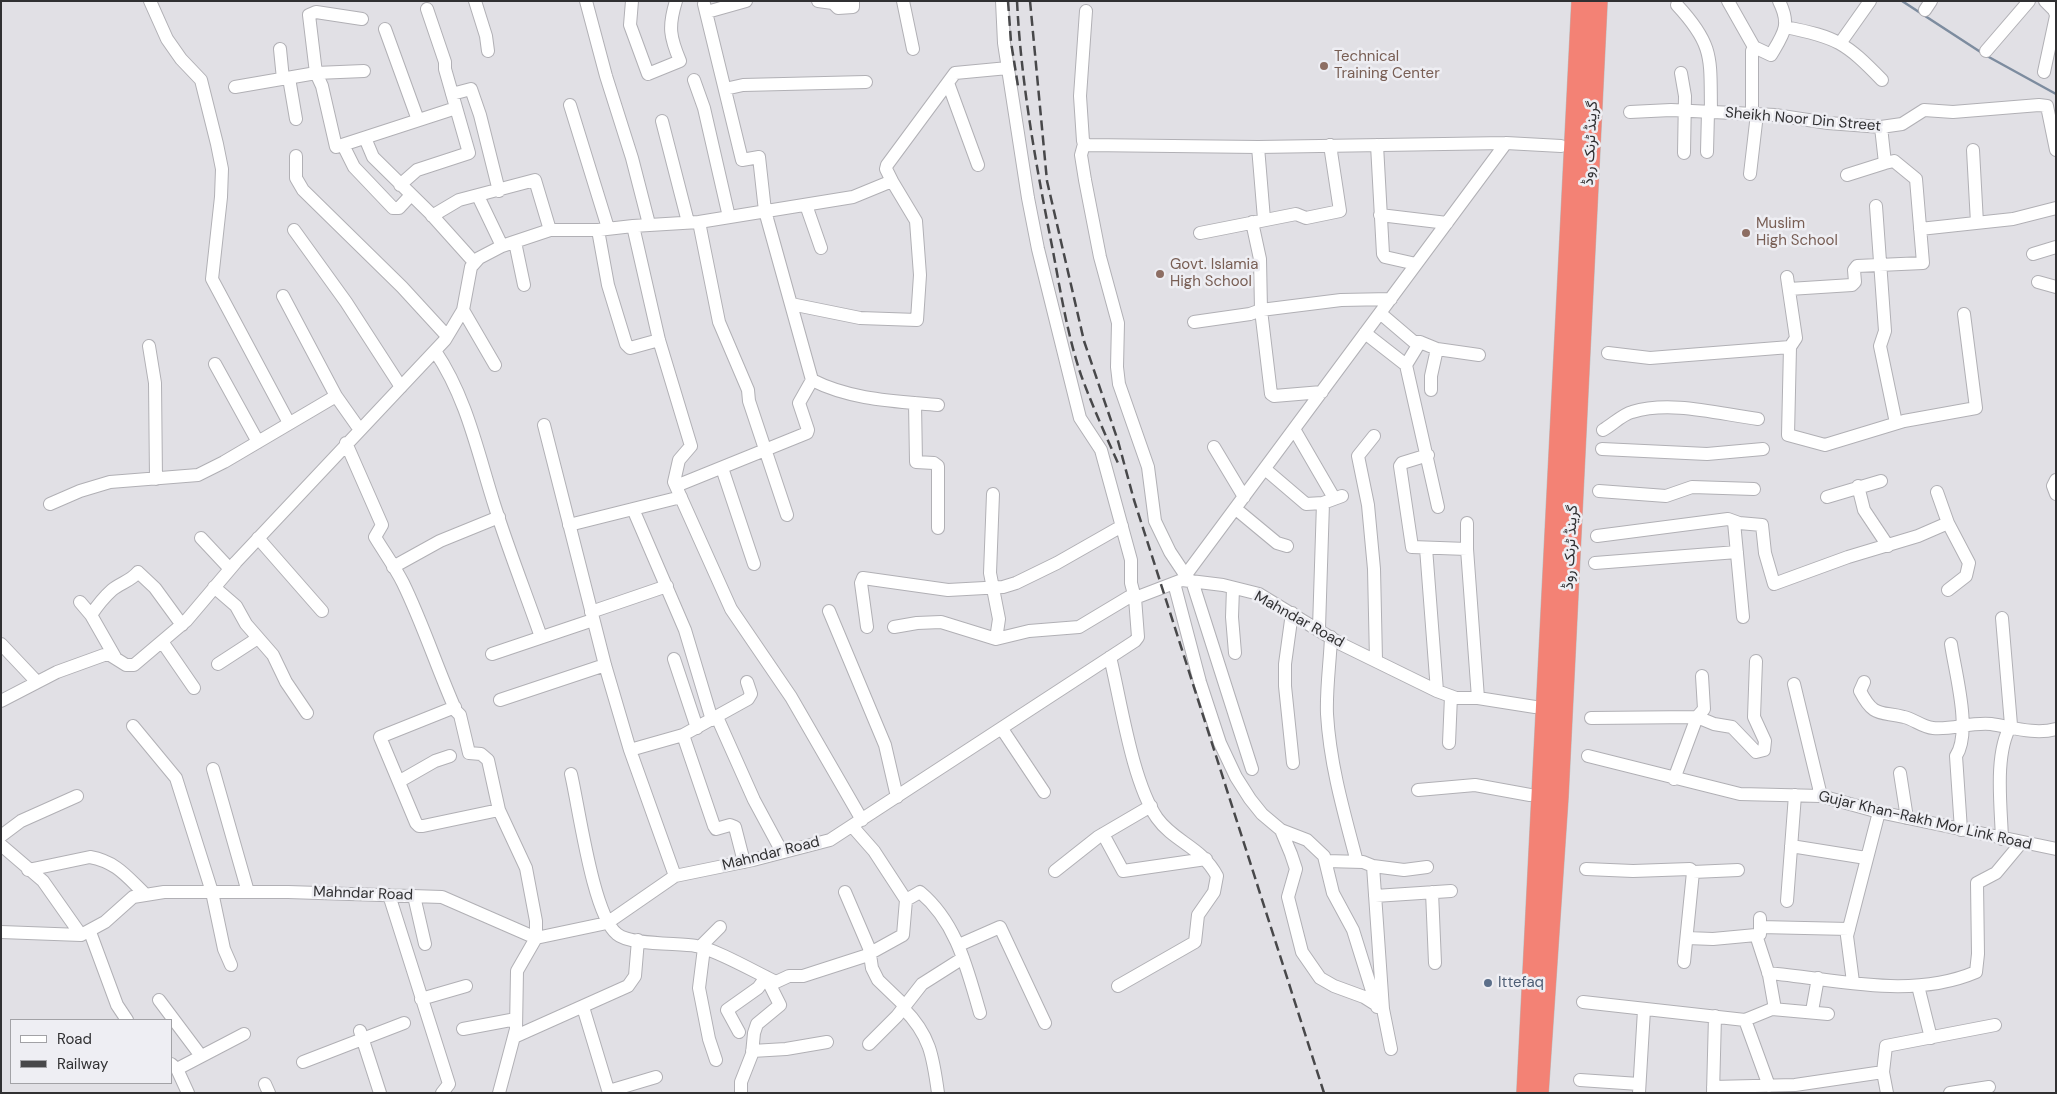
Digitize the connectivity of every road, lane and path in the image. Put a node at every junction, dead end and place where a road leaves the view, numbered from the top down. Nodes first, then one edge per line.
1 (150, 1) edge
2 (475, 1) edge
3 (586, 1) edge
4 (632, 1) edge
5 (676, 1) edge
6 (746, 1) edge
7 (818, 1) edge
8 (853, 1) edge
9 (903, 1) edge
10 (1002, 1) edge
11 (1580, 1) edge
12 (1598, 1) edge
13 (1728, 1) edge
14 (1779, 1) edge
15 (1870, 1) edge
16 (2029, 1) edge
17 (2045, 1) edge
18 (1677, 5) dead end
19 (427, 9) dead end
20 (1086, 11) dead end
21 (2056, 16) edge
22 (362, 19) dead end
23 (1785, 27) junction
24 (385, 29) dead end
25 (1841, 42) junction
26 (1754, 47) junction
27 (280, 49) dead end
28 (913, 49) dead end
29 (488, 51) dead end
30 (1986, 51) dead end
31 (1008, 68) junction
32 (364, 71) dead end
33 (2044, 72) dead end
34 (316, 73) junction
35 (1681, 73) dead end
36 (286, 79) junction
37 (694, 80) dead end
38 (1882, 80) dead end
39 (866, 82) dead end
40 (948, 83) junction
41 (235, 87) dead end
42 (725, 89) junction
43 (452, 94) junction
44 (2051, 102) edge
45 (570, 105) dead end
46 (456, 108) junction
47 (1684, 111) junction
48 (1630, 112) dead end
49 (1709, 112) junction
50 (1754, 114) junction
51 (296, 118) dead end
52 (418, 120) junction
53 (662, 121) dead end
54 (1881, 127) junction
55 (365, 138) junction
56 (1506, 143) junction
57 (1084, 144) junction
58 (343, 145) junction
59 (1330, 145) junction
60 (1377, 145) junction
61 (1561, 146) dead end
62 (1258, 147) junction
63 (1973, 150) dead end
64 (2056, 150) edge
65 (1707, 152) dead end
66 (1684, 153) dead end
67 (296, 156) dead end
68 (1884, 163) junction
69 (978, 165) dead end
70 (1750, 174) dead end
71 (1847, 174) dead end
72 (892, 180) junction
73 (400, 186) junction
74 (499, 191) junction
75 (411, 195) junction
76 (478, 196) junction
77 (806, 205) junction
78 (1876, 206) dead end
79 (2056, 208) edge
80 (765, 212) junction
81 (1380, 215) junction
82 (432, 216) junction
83 (729, 218) junction
84 (1258, 221) junction
85 (694, 222) junction
86 (1447, 223) junction
87 (1977, 223) junction
88 (649, 224) junction
89 (633, 226) junction
90 (1920, 228) junction
91 (603, 229) junction
92 (294, 230) dead end
93 (550, 230) junction
94 (1200, 233) dead end
95 (515, 242) junction
96 (502, 246) junction
97 (2056, 247) edge
98 (821, 248) dead end
99 (2033, 254) dead end
100 (474, 262) junction
101 (1416, 264) junction
102 (1881, 266) junction
103 (2038, 282) dead end
104 (524, 285) dead end
105 (2056, 287) edge
106 (283, 296) dead end
107 (1391, 299) junction
108 (791, 304) junction
109 (463, 310) junction
110 (1261, 310) junction
111 (1380, 312) junction
112 (1964, 314) dead end
113 (1194, 322) dead end
114 (1365, 333) junction
115 (447, 336) junction
116 (659, 340) junction
117 (1420, 342) junction
118 (149, 346) dead end
119 (1790, 347) junction
120 (1437, 349) junction
121 (435, 351) junction
122 (1608, 353) dead end
123 (1479, 355) dead end
124 (215, 364) dead end
125 (495, 365) dead end
126 (1406, 366) junction
127 (812, 380) junction
128 (401, 387) junction
129 (1431, 390) dead end
130 (1322, 392) junction
131 (336, 396) junction
132 (915, 403) junction
133 (938, 405) dead end
134 (1758, 419) dead end
135 (1896, 423) junction
136 (289, 424) junction
137 (544, 425) dead end
138 (1294, 429) junction
139 (360, 430) junction
140 (1603, 430) dead end
141 (1374, 436) dead end
142 (258, 442) junction
143 (346, 443) junction
144 (1214, 447) dead end
145 (1763, 448) dead end
146 (1602, 449) dead end
147 (765, 450) junction
148 (1428, 455) junction
149 (722, 468) junction
150 (1265, 469) junction
151 (156, 478) junction
152 (2056, 480) edge
153 (1881, 481) dead end
154 (1858, 486) junction
155 (1754, 489) dead end
156 (678, 491) junction
157 (1599, 491) dead end
158 (1937, 492) dead end
159 (992, 494) dead end
160 (2056, 494) edge
161 (1244, 497) junction
162 (1827, 497) dead end
163 (1333, 499) junction
164 (50, 504) dead end
165 (1438, 506) dead end
166 (633, 509) junction
167 (1236, 509) junction
168 (787, 515) dead end
169 (499, 517) junction
170 (1734, 522) junction
171 (1467, 523) dead end
172 (1948, 524) junction
173 (569, 525) junction
174 (1122, 526) junction
175 (938, 528) dead end
176 (1596, 536) dead end
177 (201, 538) dead end
178 (258, 538) junction
179 (1287, 546) dead end
180 (1888, 546) junction
181 (1426, 548) junction
182 (1467, 549) junction
183 (1736, 552) junction
184 (1595, 563) dead end
185 (754, 564) dead end
186 (393, 567) junction
187 (230, 569) junction
188 (1184, 580) junction
189 (667, 586) junction
190 (214, 587) junction
191 (992, 588) junction
192 (1233, 588) junction
193 (1948, 590) dead end
194 (1134, 596) junction
195 (80, 602) dead end
196 (322, 610) dead end
197 (829, 611) dead end
198 (1292, 613) junction
199 (91, 615) junction
200 (592, 616) junction
201 (1743, 617) dead end
202 (2002, 618) dead end
203 (182, 625) junction
204 (867, 627) dead end
205 (894, 627) dead end
206 (1319, 628) junction
207 (1331, 637) junction
208 (258, 638) junction
209 (541, 638) junction
210 (996, 639) junction
211 (162, 643) junction
212 (1, 644) edge
213 (1951, 644) dead end
214 (1235, 653) dead end
215 (492, 654) dead end
216 (115, 657) junction
217 (1110, 657) junction
218 (674, 659) dead end
219 (1376, 660) junction
220 (1756, 661) dead end
221 (218, 664) dead end
222 (605, 665) junction
223 (1702, 676) dead end
224 (37, 682) junction
225 (747, 682) dead end
226 (1864, 682) dead end
227 (1794, 684) dead end
228 (194, 688) dead end
229 (1437, 691) junction
230 (1451, 696) junction
231 (1478, 698) junction
232 (500, 700) dead end
233 (1, 701) edge
234 (455, 707) junction
235 (1536, 707) dead end
236 (307, 713) dead end
237 (1698, 717) junction
238 (714, 718) junction
239 (1591, 718) dead end
240 (133, 726) dead end
241 (1963, 726) junction
242 (697, 728) junction
243 (2009, 728) junction
244 (1002, 729) junction
245 (2056, 729) edge
246 (683, 735) junction
247 (1449, 743) dead end
248 (630, 750) junction
249 (450, 756) dead end
250 (1588, 756) dead end
251 (1293, 763) dead end
252 (212, 769) dead end
253 (1252, 769) dead end
254 (1900, 773) dead end
255 (571, 774) dead end
256 (1674, 779) junction
257 (400, 781) junction
258 (1418, 790) dead end
259 (1044, 792) dead end
260 (1543, 795) junction
261 (1795, 795) junction
262 (76, 796) dead end
263 (1821, 796) junction
264 (897, 797) junction
265 (1151, 806) junction
266 (499, 810) junction
267 (1879, 812) junction
268 (1907, 818) junction
269 (857, 823) junction
270 (1281, 830) junction
271 (1960, 830) junction
272 (1103, 834) junction
273 (1, 836) edge
274 (2002, 839) junction
275 (2021, 842) junction
276 (1, 845) edge
277 (1791, 846) junction
278 (2056, 849) edge
279 (782, 852) junction
280 (1866, 858) junction
281 (1206, 859) junction
282 (1326, 861) junction
283 (744, 862) junction
284 (1357, 862) junction
285 (1373, 866) junction
286 (1427, 867) dead end
287 (1586, 869) dead end
288 (28, 870) junction
289 (1738, 870) dead end
290 (1055, 871) dead end
291 (1693, 872) junction
292 (675, 876) junction
293 (1451, 891) dead end
294 (212, 892) junction
295 (248, 892) junction
296 (845, 892) dead end
297 (1432, 892) junction
298 (146, 895) junction
299 (390, 895) junction
300 (414, 896) junction
301 (1375, 896) junction
302 (906, 900) junction
303 (1787, 901) dead end
304 (608, 923) junction
305 (720, 927) dead end
306 (1758, 927) junction
307 (1849, 929) junction
308 (1, 932) edge
309 (86, 933) junction
310 (536, 938) junction
311 (1687, 938) junction
312 (638, 940) junction
313 (426, 944) dead end
314 (959, 945) junction
315 (702, 948) junction
316 (870, 954) junction
317 (964, 958) junction
318 (1684, 962) dead end
319 (1435, 963) dead end
320 (231, 965) dead end
321 (1768, 973) junction
322 (766, 977) junction
323 (1818, 978) junction
324 (1853, 982) junction
325 (466, 986) dead end
326 (1118, 986) dead end
327 (1918, 986) junction
328 (421, 998) junction
329 (159, 1000) dead end
330 (1583, 1002) dead end
331 (583, 1007) junction
332 (904, 1007) junction
333 (1380, 1008) junction
334 (1775, 1009) junction
335 (1644, 1010) junction
336 (1812, 1011) junction
337 (980, 1013) dead end
338 (1828, 1014) dead end
339 (1715, 1016) junction
340 (126, 1019) edge
341 (516, 1019) junction
342 (1745, 1020) junction
343 (404, 1023) dead end
344 (1045, 1023) dead end
345 (1995, 1025) dead end
346 (463, 1029) dead end
347 (739, 1032) dead end
348 (244, 1034) dead end
349 (362, 1034) junction
350 (514, 1038) junction
351 (1931, 1038) junction
352 (827, 1042) dead end
353 (869, 1044) dead end
354 (1391, 1049) dead end
355 (752, 1051) junction
356 (201, 1056) junction
357 (716, 1060) dead end
358 (303, 1062) dead end
359 (174, 1066) edge
360 (1883, 1072) junction
361 (656, 1077) dead end
362 (1580, 1080) dead end
363 (1769, 1086) junction
364 (1989, 1087) dead end
365 (1639, 1088) edge
366 (1713, 1090) edge
367 (609, 1092) edge
368 (188, 1093) edge
369 (380, 1093) edge
370 (442, 1093) edge
371 (499, 1093) edge
372 (742, 1093) edge
373 (938, 1093) edge
374 (1526, 1093) edge
375 (1539, 1093) edge
376 (1887, 1093) edge
377 (1950, 1093) edge

1 - 136 street
2 - 29 street
3 - 88 street
4 - 5 street
6 - 42 street
7 - 8 street
9 - 28 street
10 - 31 street
11 - 260 highway, گرینڈ ٹرنک روڈ
12 - 260 highway, گرینڈ ٹرنک روڈ
13 - 26 street
14 - 23 street
15 - 25 street
16 - 30 street
17 - 21 street
18 - 49 street
19 - 43 street
20 - 57 street
21 - 33 street
22 - 34 street
23 - 25 street
23 - 26 street
24 - 52 street
25 - 38 street
26 - 50 street
27 - 36 street
31 - 40 street
31 - 174 street
32 - 34 street
34 - 36 street
34 - 58 street
35 - 47 street
36 - 41 street
36 - 51 street
37 - 83 street
39 - 42 street
40 - 69 street
40 - 72 street
42 - 80 street
43 - 46 street
43 - 74 street
44 - 54 street, Sheikh Noor Din Street
44 - 64 street, Sheikh Noor Din Street
45 - 91 street
46 - 52 street
46 - 73 street
47 - 48 street, Sheikh Noor Din Street
47 - 49 street, Sheikh Noor Din Street
47 - 66 street
49 - 50 street, Sheikh Noor Din Street
49 - 65 street
50 - 54 street, Sheikh Noor Din Street
50 - 70 street
52 - 55 street
53 - 85 street
54 - 68 street
55 - 58 street
55 - 73 street
56 - 60 street
56 - 61 street
56 - 86 street
57 - 62 street
57 - 188 street
58 - 75 street
59 - 60 street
59 - 62 street
59 - 84 street
60 - 81 street
62 - 84 street
63 - 87 street
67 - 115 street
68 - 71 street
68 - 90 street
72 - 77 street
72 - 108 street
73 - 75 street
74 - 76 street
74 - 93 street
75 - 82 street
76 - 82 street
76 - 96 street
77 - 80 street
77 - 98 street
78 - 102 street
79 - 87 street
80 - 83 street
80 - 108 street
81 - 86 street
81 - 101 street
82 - 100 street
83 - 85 street
84 - 94 street
84 - 110 street
85 - 88 street
85 - 147 street
86 - 101 street
87 - 90 street
88 - 89 street
89 - 91 street
89 - 116 street
90 - 102 street
91 - 93 street
91 - 116 street
92 - 128 street
93 - 95 street
95 - 96 street
95 - 104 street
96 - 100 street
97 - 99 street
100 - 109 street
101 - 107 street
102 - 119 street
102 - 135 street
103 - 105 street
106 - 131 street
107 - 110 street
107 - 111 street
108 - 127 street
109 - 115 street
109 - 125 street
110 - 113 street
110 - 130 street
111 - 114 street
111 - 117 street
112 - 135 street
114 - 126 street
114 - 130 street
115 - 121 street
116 - 156 street
117 - 120 street
117 - 126 street
118 - 151 street
119 - 122 street
119 - 135 street
120 - 123 street
120 - 129 street
121 - 128 street
121 - 169 street
124 - 142 street
126 - 148 street
127 - 132 street
127 - 147 street
128 - 139 street
130 - 138 street
131 - 136 street
131 - 139 street
132 - 133 street
132 - 175 street
134 - 140 street
136 - 142 street
137 - 173 street
138 - 150 street
138 - 163 street
139 - 143 street
141 - 219 street
142 - 151 street
143 - 178 street
143 - 186 street
144 - 161 street
145 - 146 street
147 - 149 street
147 - 168 street
148 - 165 street
148 - 181 street
149 - 156 street
149 - 185 street
150 - 161 street
150 - 163 street
151 - 164 street
152 - 160 street
153 - 154 street
154 - 162 street
154 - 180 street
155 - 157 street
156 - 166 street
156 - 269 street
158 - 172 street
159 - 191 street
161 - 167 street
163 - 206 street
166 - 173 street
166 - 189 street
167 - 179 street
167 - 188 street
169 - 186 street
169 - 209 street
170 - 176 street
170 - 180 street
170 - 183 street
171 - 182 street
172 - 180 street
172 - 193 street
173 - 200 street
174 - 191 street
174 - 194 street
177 - 187 street
178 - 187 street
178 - 196 street
181 - 182 street
181 - 229 street
182 - 231 street
183 - 184 street
183 - 201 street
186 - 234 street
187 - 190 street
188 - 192 street, Mahndar Road
188 - 194 street
188 - 253 street
188 - 270 street
189 - 200 street
189 - 238 street
190 - 203 street
190 - 208 street
191 - 204 street
191 - 210 street
192 - 198 street, Mahndar Road
192 - 214 street
194 - 210 street
194 - 217 street, Mahndar Road
195 - 199 street
197 - 264 street
198 - 206 street, Mahndar Road
198 - 251 street
199 - 203 street
199 - 216 street
200 - 209 street
200 - 222 street
202 - 243 street
203 - 211 street
205 - 210 street
206 - 207 street, Mahndar Road
207 - 219 street, Mahndar Road
207 - 284 street
208 - 221 street
208 - 236 street
209 - 215 street
211 - 216 street
211 - 228 street
212 - 224 street
213 - 241 street
216 - 224 street
217 - 244 street, Mahndar Road
217 - 265 street
218 - 242 street
219 - 229 street, Mahndar Road
220 - 237 street
222 - 232 street
222 - 248 street
223 - 237 street
224 - 233 street
225 - 238 street
226 - 241 street
227 - 263 street
229 - 230 street, Mahndar Road
230 - 231 street, Mahndar Road
230 - 247 street
231 - 235 street, Mahndar Road
234 - 257 street
234 - 266 street
237 - 239 street
237 - 256 street
238 - 242 street
238 - 279 street
240 - 294 street
241 - 243 street
241 - 271 street
242 - 246 street
243 - 245 street
243 - 274 street
244 - 259 street
244 - 264 street, Mahndar Road
246 - 248 street
246 - 283 street
248 - 292 street
249 - 257 street
250 - 256 street, Gujar Khan-Rakh Mor Link Road
252 - 295 street
254 - 268 street
255 - 304 street
256 - 261 street, Gujar Khan-Rakh Mor Link Road
257 - 266 street
258 - 260 street
260 - 374 highway, گرینڈ ٹرنک روڈ
260 - 375 highway, گرینڈ ٹرنک روڈ
261 - 263 street, Gujar Khan-Rakh Mor Link Road
261 - 277 street
262 - 273 street
263 - 267 street, Gujar Khan-Rakh Mor Link Road
264 - 269 street, Mahndar Road
265 - 272 street
265 - 281 street
266 - 310 street
267 - 268 street, Gujar Khan-Rakh Mor Link Road
267 - 280 street
268 - 271 street, Gujar Khan-Rakh Mor Link Road
269 - 279 street, Mahndar Road
269 - 302 street
270 - 282 street
270 - 333 street
271 - 274 street, Gujar Khan-Rakh Mor Link Road
272 - 281 street
272 - 290 street
274 - 275 street, Gujar Khan-Rakh Mor Link Road
275 - 278 street, Gujar Khan-Rakh Mor Link Road
275 - 327 street
276 - 288 street
277 - 280 street
277 - 303 street
279 - 283 street, Mahndar Road
280 - 307 street
281 - 326 street
282 - 284 street
282 - 333 street
283 - 292 street, Mahndar Road
284 - 285 street
285 - 286 street
285 - 301 street
287 - 291 street
288 - 298 street
288 - 309 street
289 - 291 street
291 - 311 street
292 - 304 street, Mahndar Road
293 - 297 street
294 - 295 street, Mahndar Road
294 - 298 street, Mahndar Road
294 - 320 street
295 - 299 street, Mahndar Road
296 - 316 street
297 - 301 street
297 - 319 street
298 - 309 street, Mahndar Road
299 - 300 street, Mahndar Road
299 - 328 street
300 - 310 street, Mahndar Road
300 - 313 street
301 - 333 street
302 - 314 street
302 - 316 street
304 - 310 street, Mahndar Road
304 - 312 street
305 - 315 street
306 - 307 street
306 - 311 street
306 - 321 street
307 - 324 street
308 - 309 street
309 - 340 street
310 - 341 street
311 - 318 street
312 - 315 street
312 - 331 street
314 - 317 street
314 - 344 street
315 - 322 street
315 - 357 street
316 - 322 street
316 - 332 street
317 - 332 street
317 - 337 street
321 - 323 street
321 - 334 street
322 - 347 street
322 - 355 street
323 - 324 street
323 - 336 street
324 - 327 street
325 - 328 street
327 - 351 street
328 - 370 street
329 - 356 street
330 - 335 street
331 - 350 street
331 - 367 street
332 - 353 street
332 - 373 street
333 - 354 street
334 - 336 street
334 - 342 street
335 - 339 street
335 - 365 street
336 - 338 street
339 - 342 street
339 - 366 street
341 - 346 street
341 - 350 street
342 - 363 street
343 - 349 street
345 - 351 street
348 - 356 street
349 - 358 street
349 - 369 street
350 - 371 street
351 - 360 street
352 - 355 street
355 - 372 street
356 - 359 street
359 - 368 street
360 - 363 street
360 - 376 street
361 - 367 street
362 - 365 street
363 - 366 street
364 - 377 street

